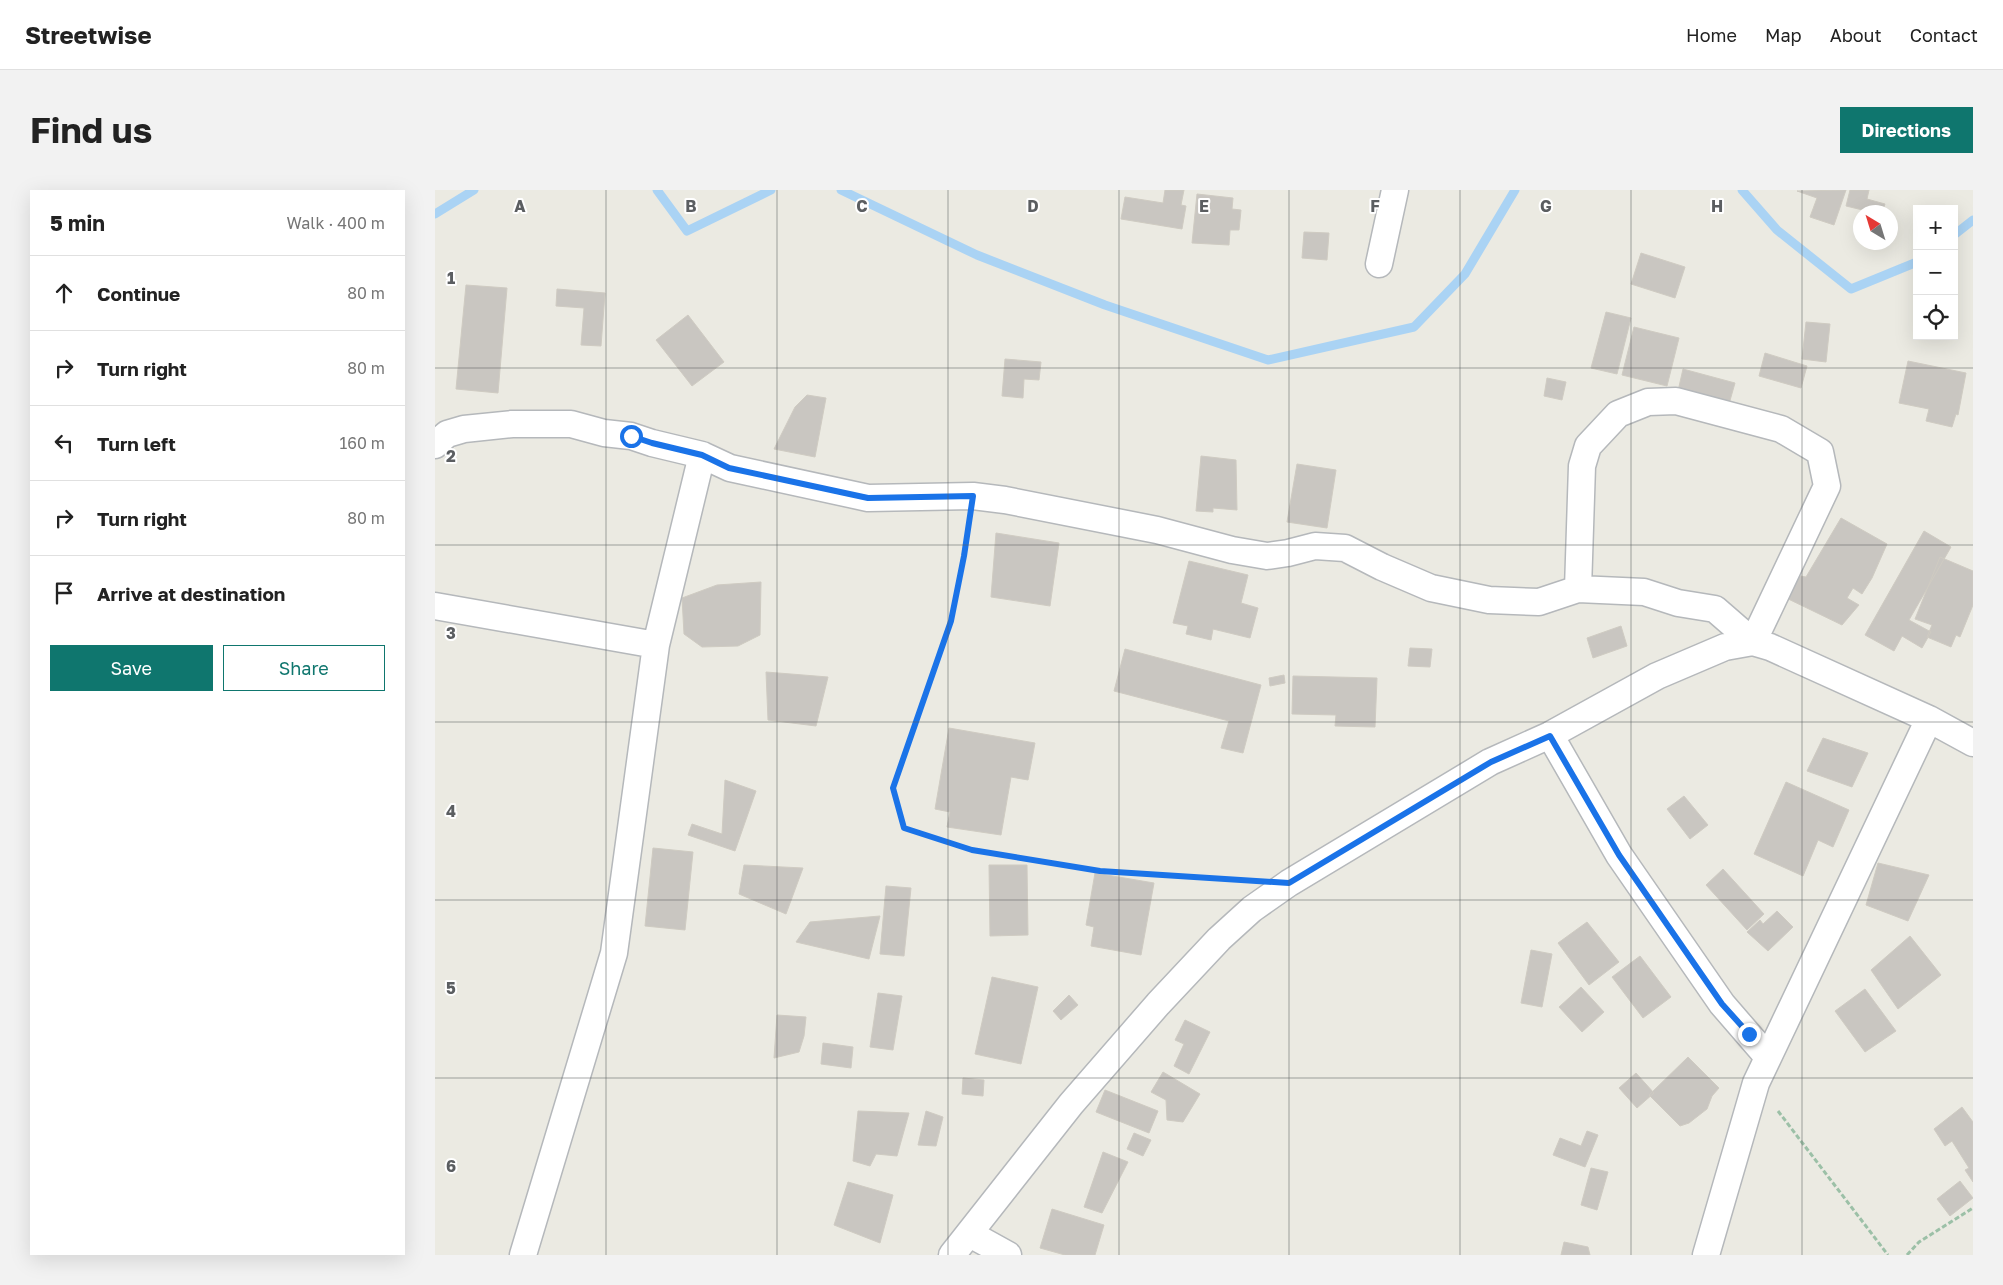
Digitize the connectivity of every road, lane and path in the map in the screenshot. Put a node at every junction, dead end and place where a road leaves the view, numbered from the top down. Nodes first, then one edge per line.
1 (1395, 190) edge
2 (1379, 264) dead end
3 (435, 445) edge
4 (702, 455) junction
5 (973, 496) junction
6 (1577, 589) junction
7 (435, 606) edge
8 (1753, 642) junction
9 (656, 646) junction
10 (1929, 719) junction
11 (1550, 736) junction
12 (1973, 742) edge
13 (1289, 883) junction
14 (1767, 1056) junction
15 (1756, 1083) junction
16 (1973, 1208) edge
17 (970, 1234) junction
18 (523, 1255) edge
19 (952, 1255) edge
20 (1008, 1255) edge
21 (1706, 1255) edge
22 (1889, 1255) edge
23 (1907, 1255) edge

1 - 2 street
3 - 4 street
4 - 5 street
4 - 9 street
5 - 6 street
5 - 13 path
6 - 8 street
6 - 8 street
7 - 9 street
8 - 10 street
8 - 11 street
9 - 18 street
10 - 12 street
10 - 14 street
11 - 13 street
11 - 14 street
13 - 17 street
14 - 15 street
15 - 21 street
15 - 22 path
16 - 23 path
17 - 19 street
17 - 20 street

